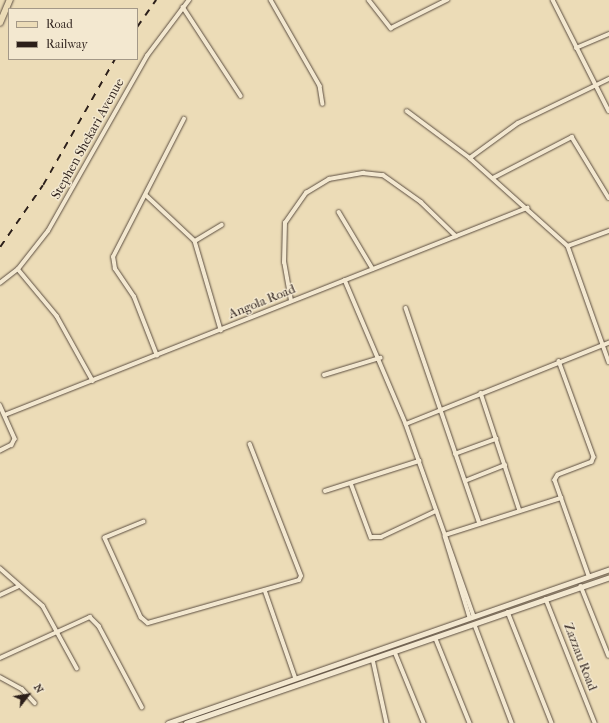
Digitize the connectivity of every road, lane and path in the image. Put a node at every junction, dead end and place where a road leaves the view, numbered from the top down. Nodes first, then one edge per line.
1 (10, 0) edge
2 (271, 0) edge
3 (369, 0) edge
4 (448, 0) edge
5 (553, 0) edge
6 (186, 1) edge
7 (183, 7) junction
8 (0, 23) edge
9 (609, 34) edge
10 (576, 48) junction
11 (609, 79) edge
12 (594, 85) junction
13 (241, 96) dead end
14 (323, 104) dead end
15 (407, 111) dead end
16 (609, 111) edge
17 (184, 119) dead end
18 (470, 158) junction
19 (493, 178) junction
20 (146, 195) junction
21 (609, 198) edge
22 (527, 208) junction
23 (339, 212) dead end
24 (222, 225) dead end
25 (609, 231) edge
26 (456, 236) junction
27 (195, 240) junction
28 (568, 246) junction
29 (18, 269) junction
30 (373, 269) junction
31 (345, 280) junction
32 (0, 283) edge
33 (291, 301) junction
34 (406, 308) dead end
35 (221, 330) junction
36 (603, 343) junction
37 (609, 343) edge
38 (157, 356) junction
39 (380, 358) junction
40 (559, 361) junction
41 (609, 362) edge
42 (324, 375) dead end
43 (93, 380) junction
44 (481, 393) junction
45 (0, 405) edge
46 (440, 410) junction
47 (5, 415) junction
48 (406, 424) junction
49 (496, 439) junction
50 (250, 445) dead end
51 (0, 452) edge
52 (455, 454) junction
53 (419, 461) junction
54 (505, 465) junction
55 (465, 481) junction
56 (351, 483) junction
57 (325, 491) dead end
58 (561, 498) junction
59 (436, 511) junction
60 (520, 511) junction
61 (144, 522) dead end
62 (480, 524) junction
63 (445, 535) junction
64 (0, 568) edge
65 (609, 569) edge
66 (588, 576) junction
67 (609, 577) edge
68 (581, 586) junction
69 (18, 587) junction
70 (265, 590) junction
71 (0, 595) edge
72 (546, 599) junction
73 (508, 612) junction
74 (472, 617) junction
75 (475, 624) junction
76 (55, 632) junction
77 (412, 639) junction
78 (436, 639) junction
79 (415, 646) junction
80 (395, 652) junction
81 (609, 656) edge
82 (0, 658) edge
83 (373, 659) junction
84 (77, 668) dead end
85 (0, 677) edge
86 (296, 679) junction
87 (35, 703) dead end
88 (142, 707) dead end
89 (168, 723) edge
90 (186, 723) edge
91 (387, 723) edge
92 (424, 723) edge
93 (470, 723) edge
94 (512, 723) edge
95 (552, 723) edge
96 (595, 723) edge

1 - 8 main road
2 - 14 street
3 - 4 street
5 - 10 street
6 - 7 street, Stephen Shekari Avenue
7 - 13 street
7 - 29 street, Stephen Shekari Avenue
9 - 10 street
10 - 12 street
11 - 12 street
12 - 16 street
12 - 18 street
15 - 18 street
17 - 20 street
18 - 19 street
19 - 21 street
19 - 22 street
20 - 27 street
20 - 38 street
22 - 26 street, Angola Road
22 - 28 street
23 - 30 street
24 - 27 street
25 - 28 street
26 - 30 street, Angola Road
26 - 33 street
27 - 35 street
28 - 36 street
29 - 32 street, Stephen Shekari Avenue
29 - 43 street
30 - 31 street, Angola Road
31 - 33 street, Angola Road
31 - 39 street
33 - 35 street, Angola Road
34 - 46 street
35 - 38 street, Angola Road
36 - 37 street
36 - 40 street
36 - 41 street
38 - 43 street, Angola Road
39 - 42 street
39 - 48 street
40 - 44 street
40 - 58 street
43 - 47 street, Angola Road
44 - 46 street
44 - 49 street
45 - 47 street
46 - 48 street
46 - 52 street
47 - 51 street
48 - 53 street
49 - 52 street
49 - 54 street
50 - 70 street
52 - 55 street
53 - 56 street
53 - 59 street
54 - 55 street
54 - 60 street
55 - 62 street
56 - 57 street
56 - 59 street
58 - 60 street
58 - 66 street
59 - 63 street
60 - 62 street
61 - 70 street
62 - 63 street
63 - 74 street
64 - 69 street
65 - 66 street
66 - 74 street
67 - 68 street
68 - 72 street
68 - 81 street
69 - 71 street
69 - 76 street
70 - 86 street
72 - 73 street
72 - 96 street, Zazzau Road
73 - 75 street
73 - 95 street
74 - 77 street
75 - 78 street
75 - 94 street
76 - 82 street
76 - 84 street
76 - 88 street
77 - 79 street
77 - 86 street
78 - 79 street
78 - 93 street
79 - 80 street
80 - 83 street
80 - 92 street
83 - 90 street
83 - 91 street
85 - 87 street
86 - 89 street

